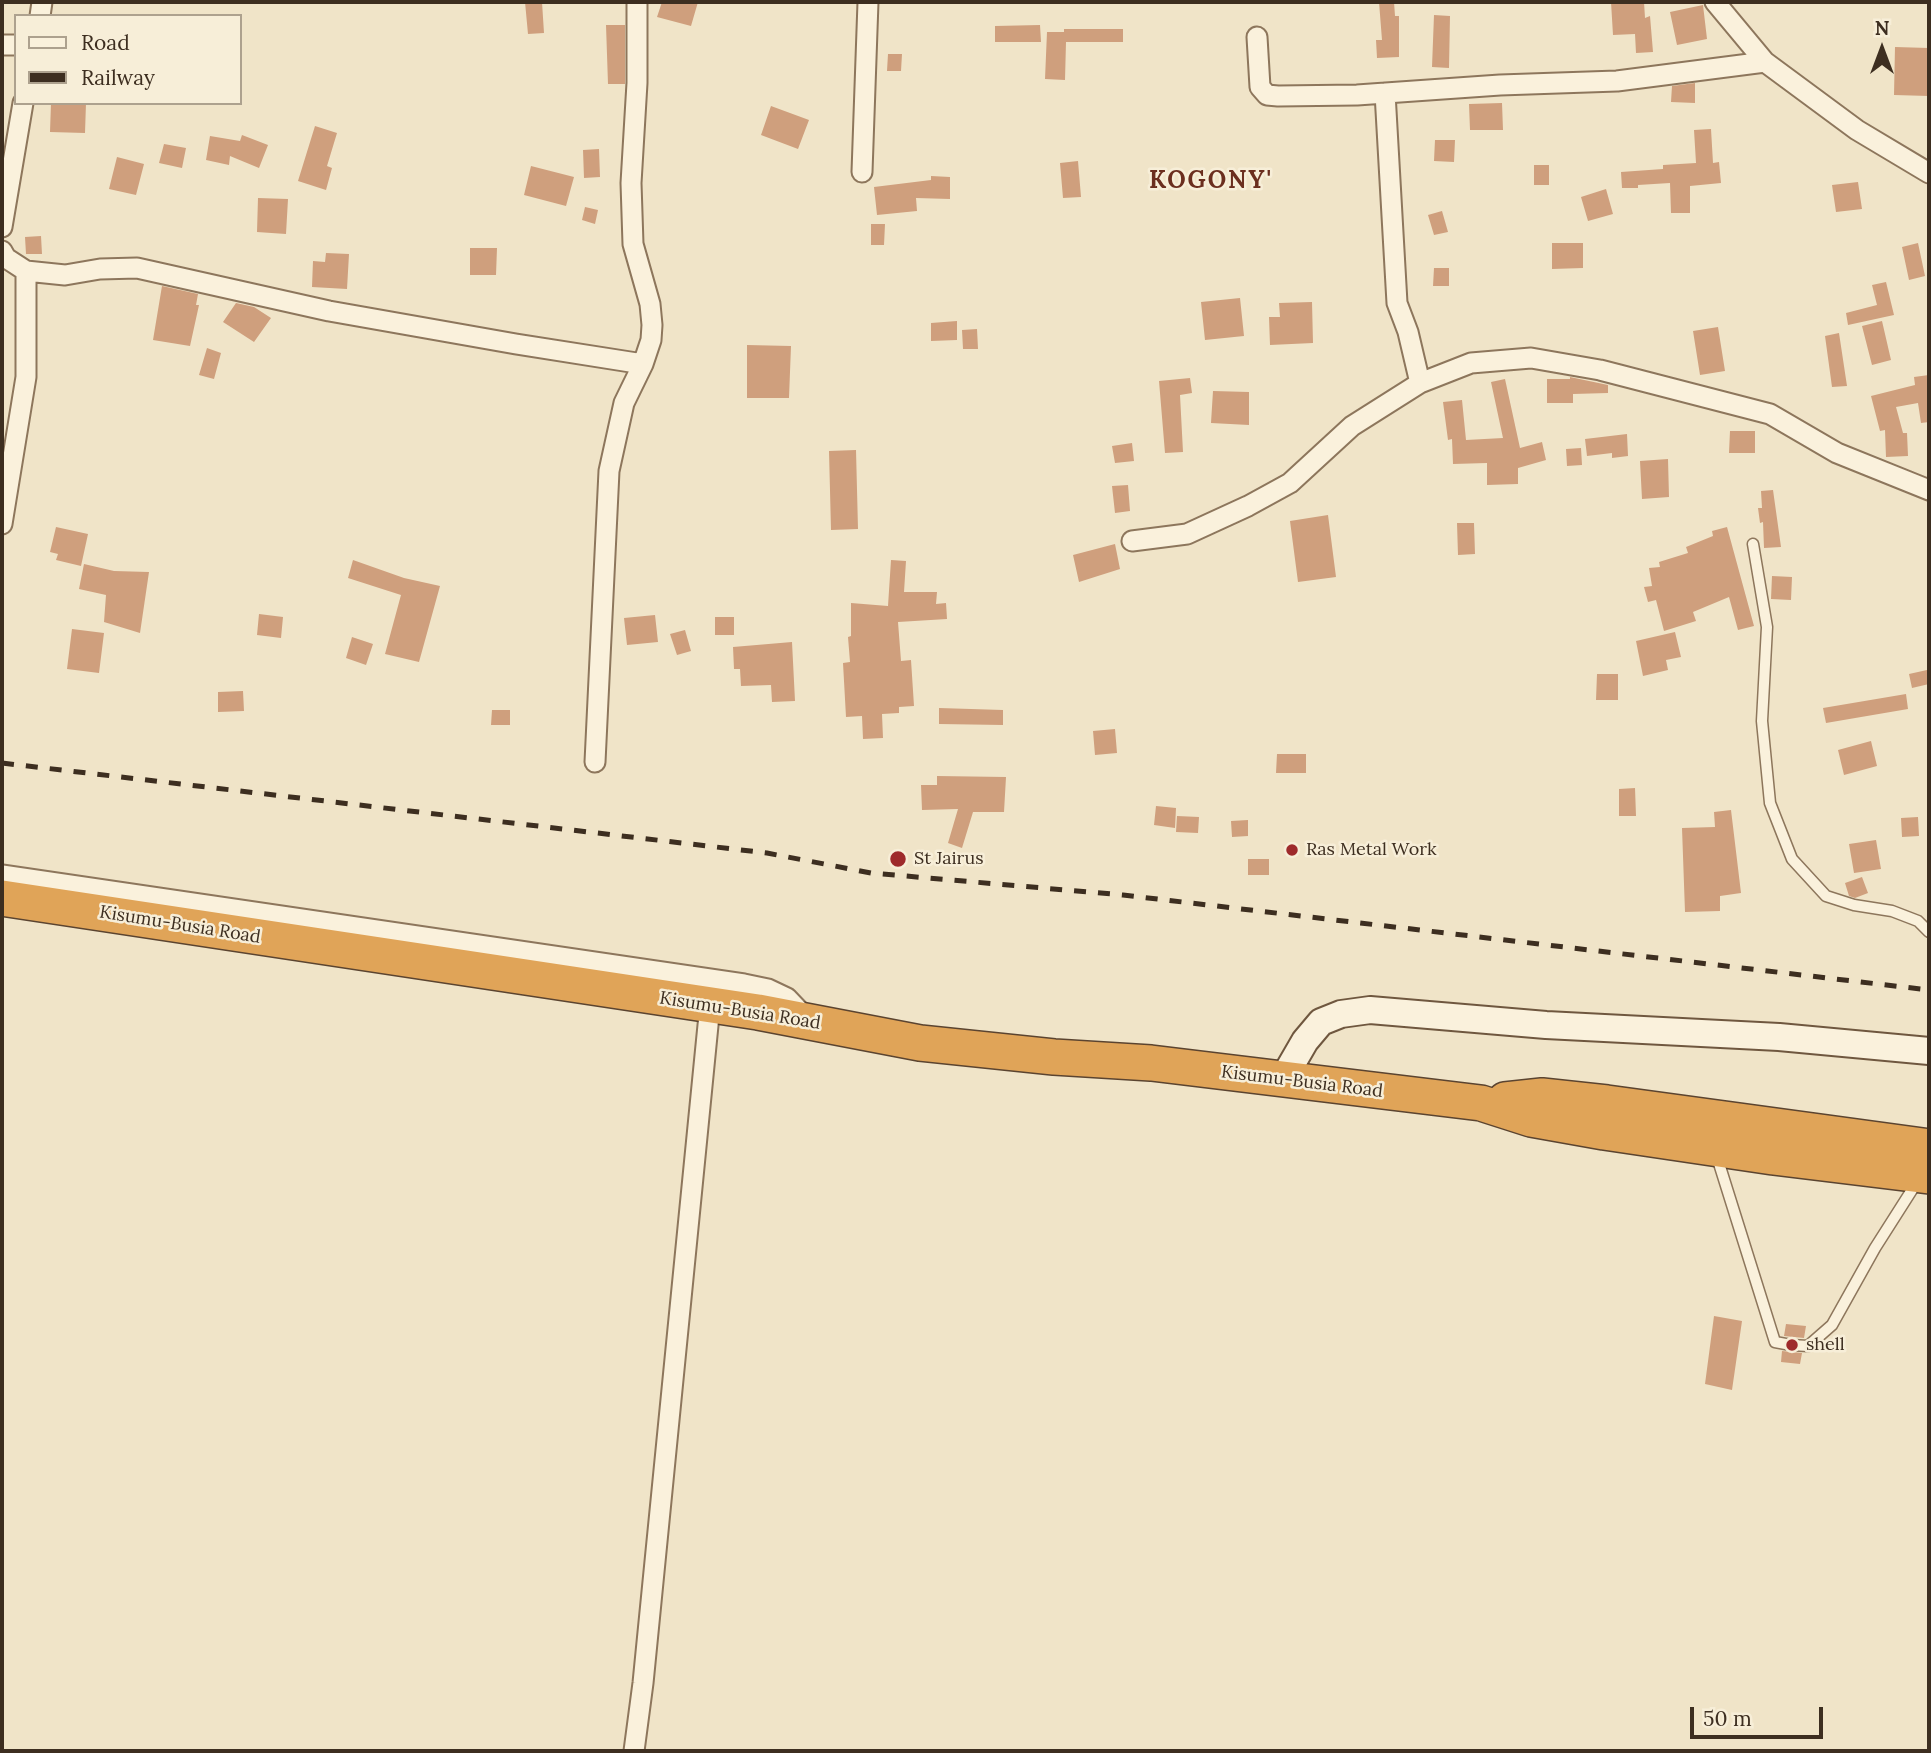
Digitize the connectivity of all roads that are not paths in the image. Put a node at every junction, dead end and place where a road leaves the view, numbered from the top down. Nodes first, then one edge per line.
1 (637, 2) edge
2 (868, 2) edge
3 (1715, 2) edge
4 (1257, 37) dead end
5 (1765, 62) junction
6 (1385, 93) junction
7 (23, 105) edge
8 (862, 172) dead end
9 (1929, 173) edge
10 (2, 227) edge
11 (2, 251) edge
12 (26, 271) junction
13 (643, 364) junction
14 (1420, 383) junction
15 (1929, 490) edge
16 (2, 524) edge
17 (1132, 541) dead end
18 (1753, 544) dead end
19 (595, 762) dead end
20 (2, 875) edge
21 (2, 898) edge
22 (1929, 932) edge
23 (710, 1005) junction
24 (808, 1021) junction
25 (1929, 1051) edge
26 (1283, 1079) junction
27 (1481, 1103) junction
28 (1714, 1149) junction
29 (1927, 1166) edge
30 (634, 1751) edge

1 - 13 street
2 - 8 street
3 - 5 street
4 - 6 street
5 - 6 street
5 - 9 street
6 - 14 street
7 - 10 street
11 - 12 street
12 - 13 street
12 - 16 street
13 - 19 street
14 - 15 street
14 - 17 street
18 - 22 lane
20 - 24 street
21 - 23 highway, Kisumu-Busia Road
23 - 24 highway, Kisumu-Busia Road
23 - 30 street
24 - 26 highway, Kisumu-Busia Road
25 - 26 street
26 - 27 highway, Kisumu-Busia Road
27 - 28 highway
27 - 29 highway
28 - 29 highway
28 - 29 lane

